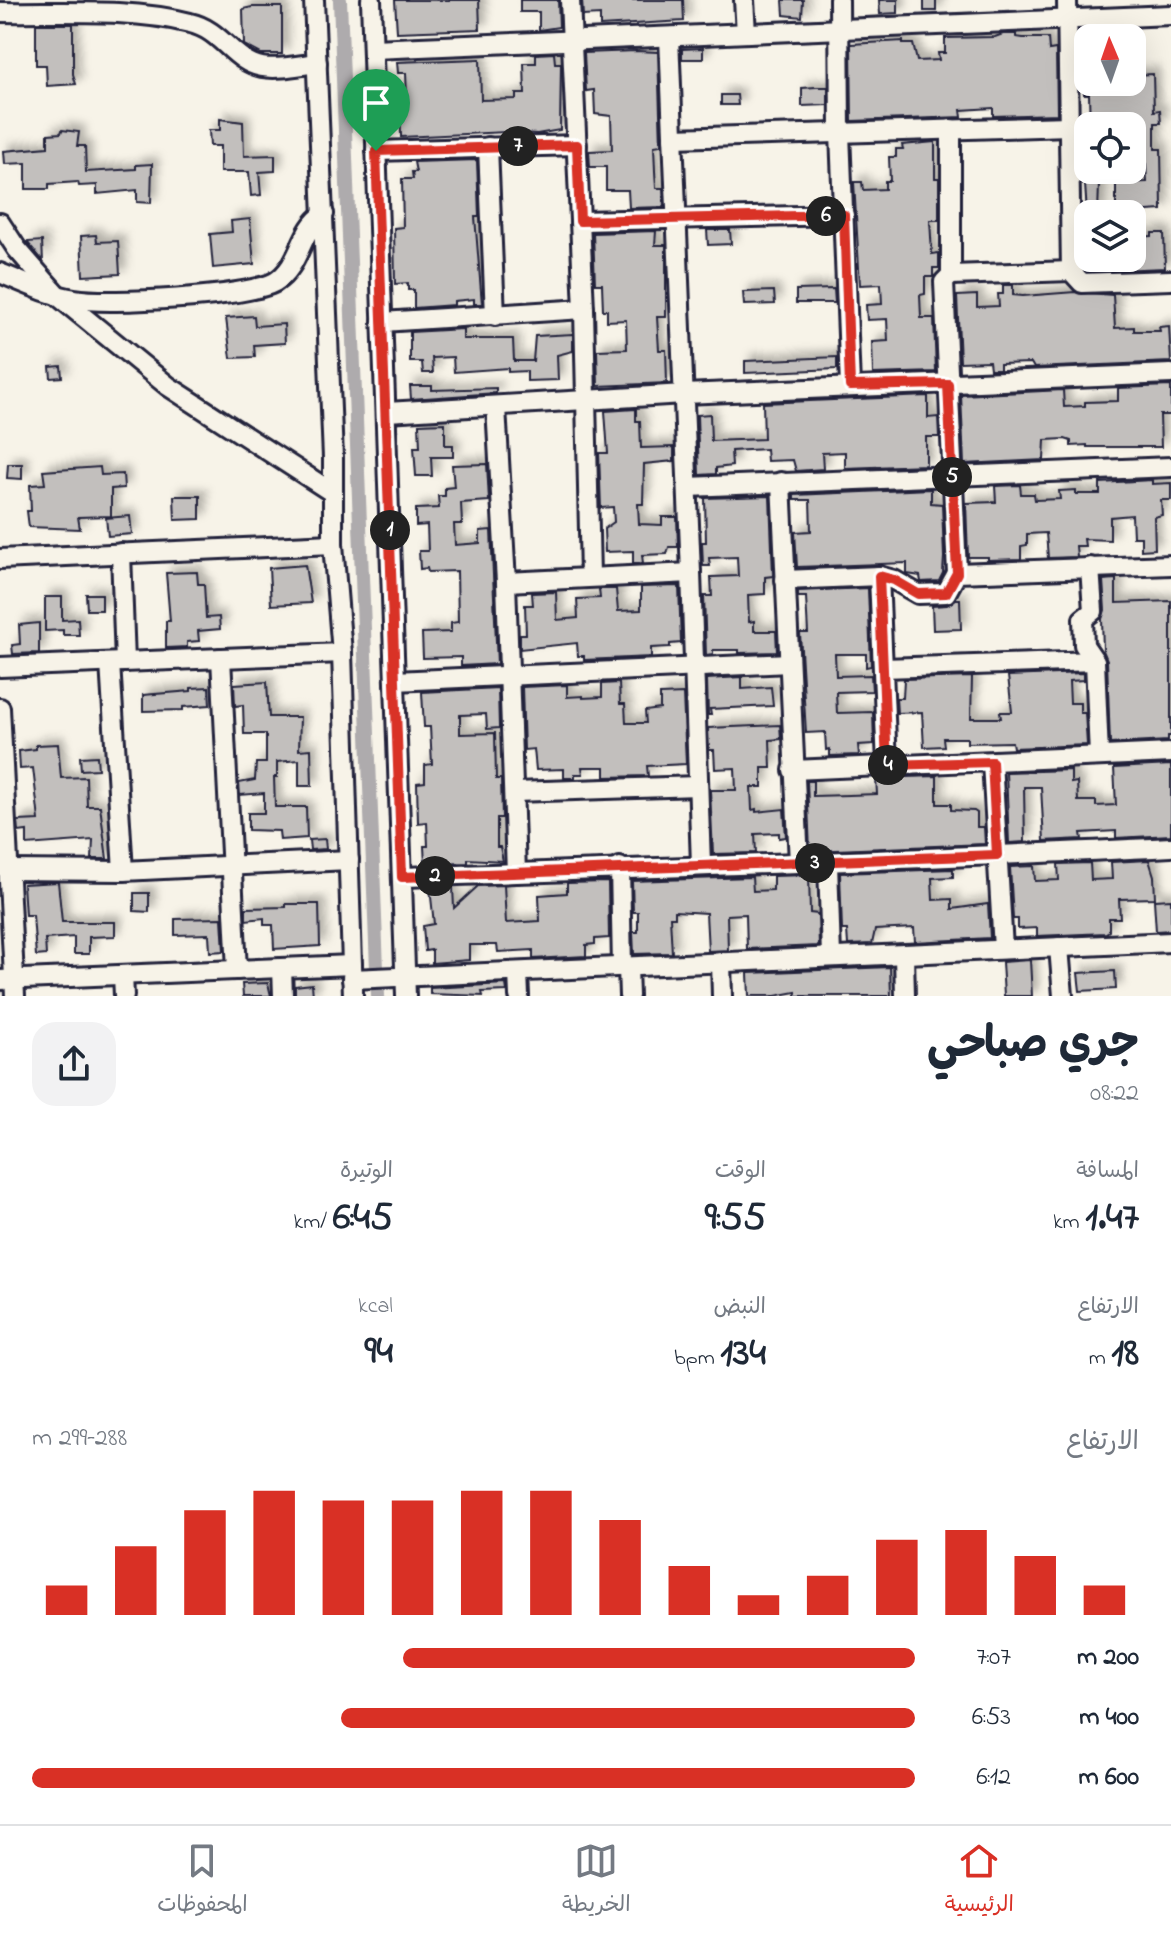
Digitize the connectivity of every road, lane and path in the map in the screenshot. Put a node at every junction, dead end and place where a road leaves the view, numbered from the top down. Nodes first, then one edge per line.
1 (314, 0) edge
2 (371, 0) edge
3 (570, 0) edge
4 (744, 0) edge
5 (839, 0) edge
6 (1067, 0) edge
7 (0, 12) edge
8 (1171, 15) edge
9 (1068, 20) junction
10 (839, 29) junction
11 (746, 33) junction
12 (669, 37) junction
13 (572, 41) junction
14 (373, 49) junction
15 (317, 63) junction
16 (1069, 126) junction
17 (951, 129) junction
18 (840, 133) junction
19 (673, 138) junction
20 (577, 145) junction
21 (488, 147) junction
22 (376, 151) junction
23 (324, 214) junction
24 (844, 215) junction
25 (677, 219) junction
26 (580, 221) junction
27 (0, 223) edge
28 (1071, 271) junction
29 (0, 273) edge
30 (951, 275) junction
31 (1171, 280) edge
32 (58, 296) junction
33 (584, 309) junction
34 (495, 316) junction
35 (382, 322) junction
36 (1171, 374) edge
37 (948, 384) junction
38 (850, 386) junction
39 (684, 394) junction
40 (585, 401) junction
41 (496, 407) junction
42 (387, 412) junction
43 (1171, 467) edge
44 (952, 475) junction
45 (781, 482) junction
46 (688, 487) junction
47 (333, 493) junction
48 (333, 544) junction
49 (121, 553) junction
50 (0, 559) edge
51 (1171, 565) edge
52 (1090, 567) junction
53 (691, 573) junction
54 (957, 573) junction
55 (590, 576) junction
56 (879, 576) junction
57 (785, 580) junction
58 (506, 582) junction
59 (342, 653) junction
60 (221, 658) junction
61 (1095, 661) junction
62 (118, 662) junction
63 (789, 663) junction
64 (0, 667) edge
65 (695, 667) junction
66 (883, 668) junction
67 (509, 676) junction
68 (395, 681) junction
69 (0, 708) edge
70 (1, 748) edge
71 (1171, 753) edge
72 (1099, 756) junction
73 (992, 762) junction
74 (887, 765) junction
75 (793, 770) junction
76 (698, 786) junction
77 (514, 792) junction
78 (1171, 847) edge
79 (997, 855) junction
80 (349, 860) junction
81 (799, 863) junction
82 (828, 863) junction
83 (701, 865) junction
84 (232, 866) junction
85 (620, 867) junction
86 (8, 870) junction
87 (123, 871) junction
88 (516, 873) junction
89 (402, 877) junction
90 (1171, 942) edge
91 (1059, 947) junction
92 (1003, 949) junction
93 (904, 955) junction
94 (831, 957) junction
95 (721, 962) junction
96 (625, 967) junction
97 (282, 968) junction
98 (237, 970) junction
99 (518, 972) junction
100 (123, 975) junction
101 (353, 980) edge
102 (406, 983) edge
103 (10, 985) edge
104 (124, 996) edge
105 (283, 996) edge
106 (519, 996) edge
107 (629, 996) edge
108 (722, 996) edge
109 (905, 996) edge
110 (1063, 996) edge

1 - 15 street
2 - 14 street
3 - 13 street
4 - 11 street
5 - 10 street
6 - 9 street
7 - 15 street
8 - 9 street
9 - 10 street
9 - 16 street
10 - 11 street
10 - 18 street
11 - 12 street
12 - 13 street
12 - 19 street
13 - 14 street
13 - 20 street
14 - 22 street
15 - 23 street
16 - 17 street
16 - 28 street
17 - 18 street
17 - 30 street
18 - 19 street
18 - 24 street
19 - 25 street
20 - 21 street
20 - 26 street
21 - 22 street
21 - 34 street
22 - 35 street
23 - 32 street
23 - 47 street
24 - 25 street
24 - 38 street
25 - 26 street
25 - 39 street
26 - 33 street
27 - 32 street
28 - 30 street
28 - 31 street
29 - 32 street
30 - 37 street
32 - 47 street
33 - 34 street
33 - 40 street
34 - 35 street
35 - 42 street
36 - 37 street
37 - 38 street
37 - 44 street
38 - 39 street
39 - 40 street
39 - 46 street
40 - 41 street
40 - 55 street
41 - 42 street
41 - 58 street
42 - 68 street
43 - 44 street
44 - 45 street
44 - 54 street
45 - 46 street
45 - 57 street
46 - 53 street
47 - 48 street
48 - 49 street
48 - 59 street
49 - 50 street
49 - 62 street
51 - 52 street
52 - 54 street
52 - 61 street
53 - 55 street
53 - 65 street
54 - 56 street
55 - 58 street
56 - 57 street
56 - 66 street
57 - 63 street
58 - 67 street
59 - 60 street
59 - 80 street
60 - 62 street
60 - 84 street
61 - 66 street
61 - 72 street
62 - 64 street
62 - 87 street
63 - 65 street
63 - 75 street
65 - 67 street
65 - 76 street
66 - 74 street
67 - 68 street
67 - 77 street
68 - 89 street
69 - 70 street
70 - 86 street
71 - 72 street
72 - 73 street
73 - 74 street
73 - 79 street
74 - 75 street
75 - 81 street
76 - 77 street
76 - 83 street
77 - 88 street
78 - 79 street
79 - 82 street
79 - 92 street
80 - 84 street
80 - 101 street
81 - 82 street
81 - 83 street
82 - 94 street
83 - 85 street
84 - 87 street
84 - 98 street
85 - 88 street
85 - 96 street
86 - 87 street
86 - 103 street
88 - 89 street
89 - 102 street
90 - 91 street
91 - 92 street
91 - 110 street
92 - 93 street
93 - 94 street
93 - 109 street
94 - 95 street
95 - 96 street
95 - 108 street
96 - 99 street
96 - 107 street
97 - 98 street
97 - 101 street
97 - 105 street
98 - 100 street
99 - 102 street
99 - 106 street
100 - 103 street
100 - 104 street
101 - 102 street

